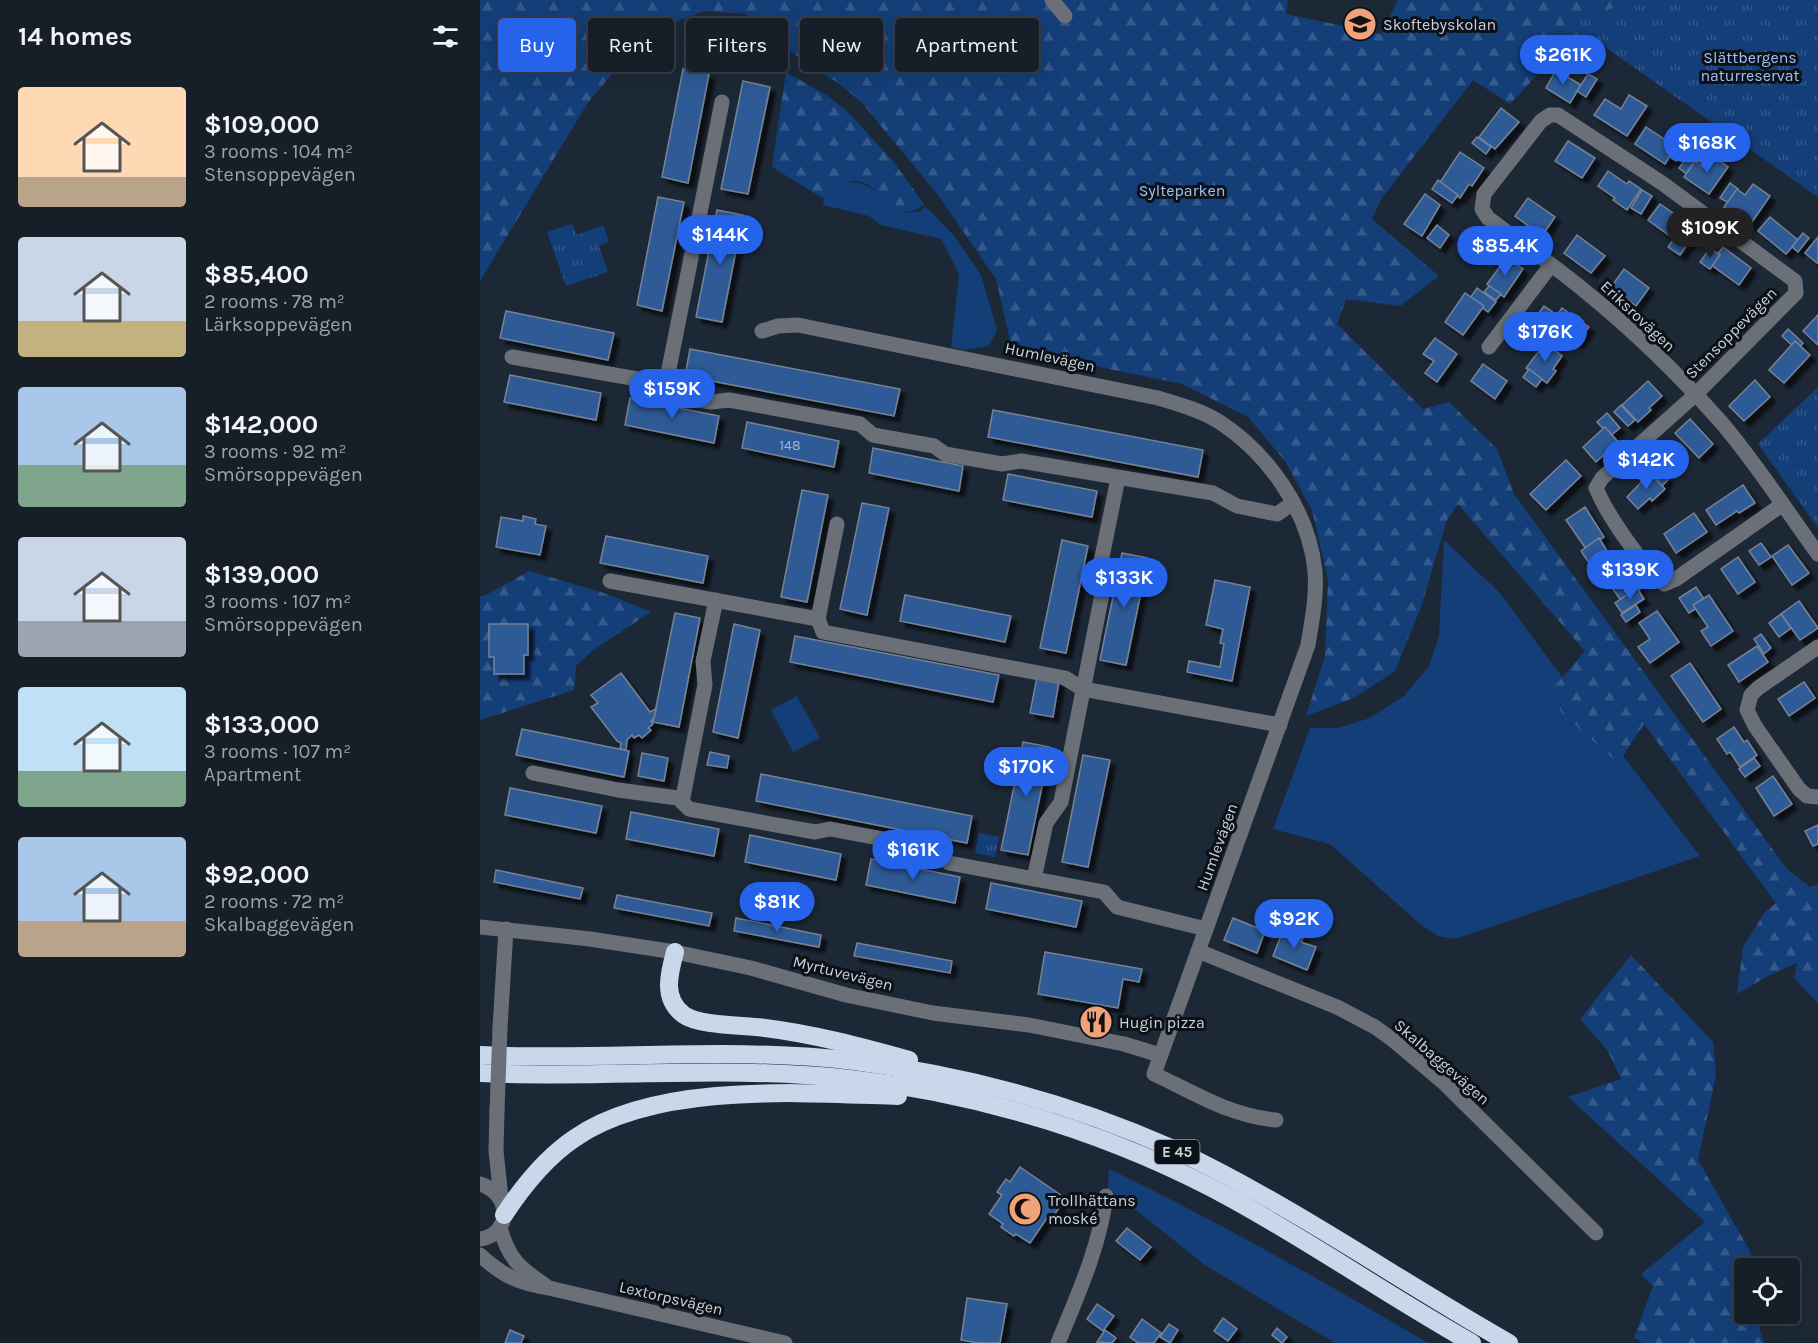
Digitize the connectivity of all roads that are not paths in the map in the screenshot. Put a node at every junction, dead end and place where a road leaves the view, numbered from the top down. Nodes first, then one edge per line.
1 (1052, 0) edge
2 (1065, 16) dead end
3 (722, 102) dead end
4 (1482, 209) joint
5 (1551, 265) junction
6 (762, 331) dead end
7 (1490, 347) dead end
8 (512, 357) dead end
9 (666, 384) junction
10 (1695, 395) junction
11 (1118, 478) junction
12 (1293, 502) junction
13 (1783, 504) junction
14 (837, 524) dead end
15 (1818, 554) edge
16 (610, 581) dead end
17 (716, 600) junction
18 (818, 619) junction
19 (1818, 647) edge
20 (1083, 688) junction
21 (1280, 725) junction
22 (533, 773) dead end
23 (1818, 797) edge
24 (682, 802) junction
25 (1034, 879) junction
26 (480, 927) edge
27 (506, 929) junction
28 (1206, 929) junction
29 (1198, 951) junction
30 (675, 952) junction
31 (480, 1055) edge
32 (1160, 1055) junction
33 (480, 1073) edge
34 (961, 1079) junction
35 (965, 1098) junction
36 (1276, 1120) dead end
37 (496, 1151) junction
38 (480, 1176) edge
39 (480, 1184) edge
40 (1106, 1196) dead end
41 (502, 1214) junction
42 (1596, 1233) dead end
43 (480, 1239) edge
44 (480, 1255) edge
45 (549, 1288) junction
46 (785, 1343) edge
47 (1058, 1343) edge
48 (1472, 1343) edge
49 (1509, 1343) edge

1 - 2 street
3 - 9 street
4 - 5 street, Eriksrovägen
4 - 10 street, Stensoppevägen
5 - 7 street
5 - 10 street, Eriksrovägen
6 - 12 street, Humlevägen
8 - 9 street
9 - 11 street
10 - 13 street, Eriksrovägen
10 - 13 street
11 - 12 street
11 - 20 street
12 - 21 street, Humlevägen
13 - 15 street, Eriksrovägen
14 - 18 street
16 - 17 street
17 - 18 street
17 - 24 street
18 - 20 street
19 - 23 street
20 - 21 street
20 - 25 street
21 - 28 street, Humlevägen
22 - 24 street
24 - 25 street
25 - 28 street
26 - 27 street, Myrtuvevägen
27 - 30 street, Myrtuvevägen
27 - 37 street, Lextorpsvägen, bridge
28 - 29 street, Humlevägen
29 - 32 street, Humlevägen
29 - 42 street, Skalbaggevägen
30 - 32 street, Myrtuvevägen
30 - 34 highway
31 - 34 highway, E 45
32 - 36 street, Humlevägen
33 - 35 highway, E 45
34 - 49 highway, E 45
35 - 41 highway
35 - 48 highway, E 45
37 - 38 street
37 - 41 street, Lextorpsvägen
39 - 41 street
40 - 47 street
41 - 43 street
41 - 45 street, Lextorpsvägen
44 - 45 street, Lextorpsvägen
45 - 46 street, Lextorpsvägen

